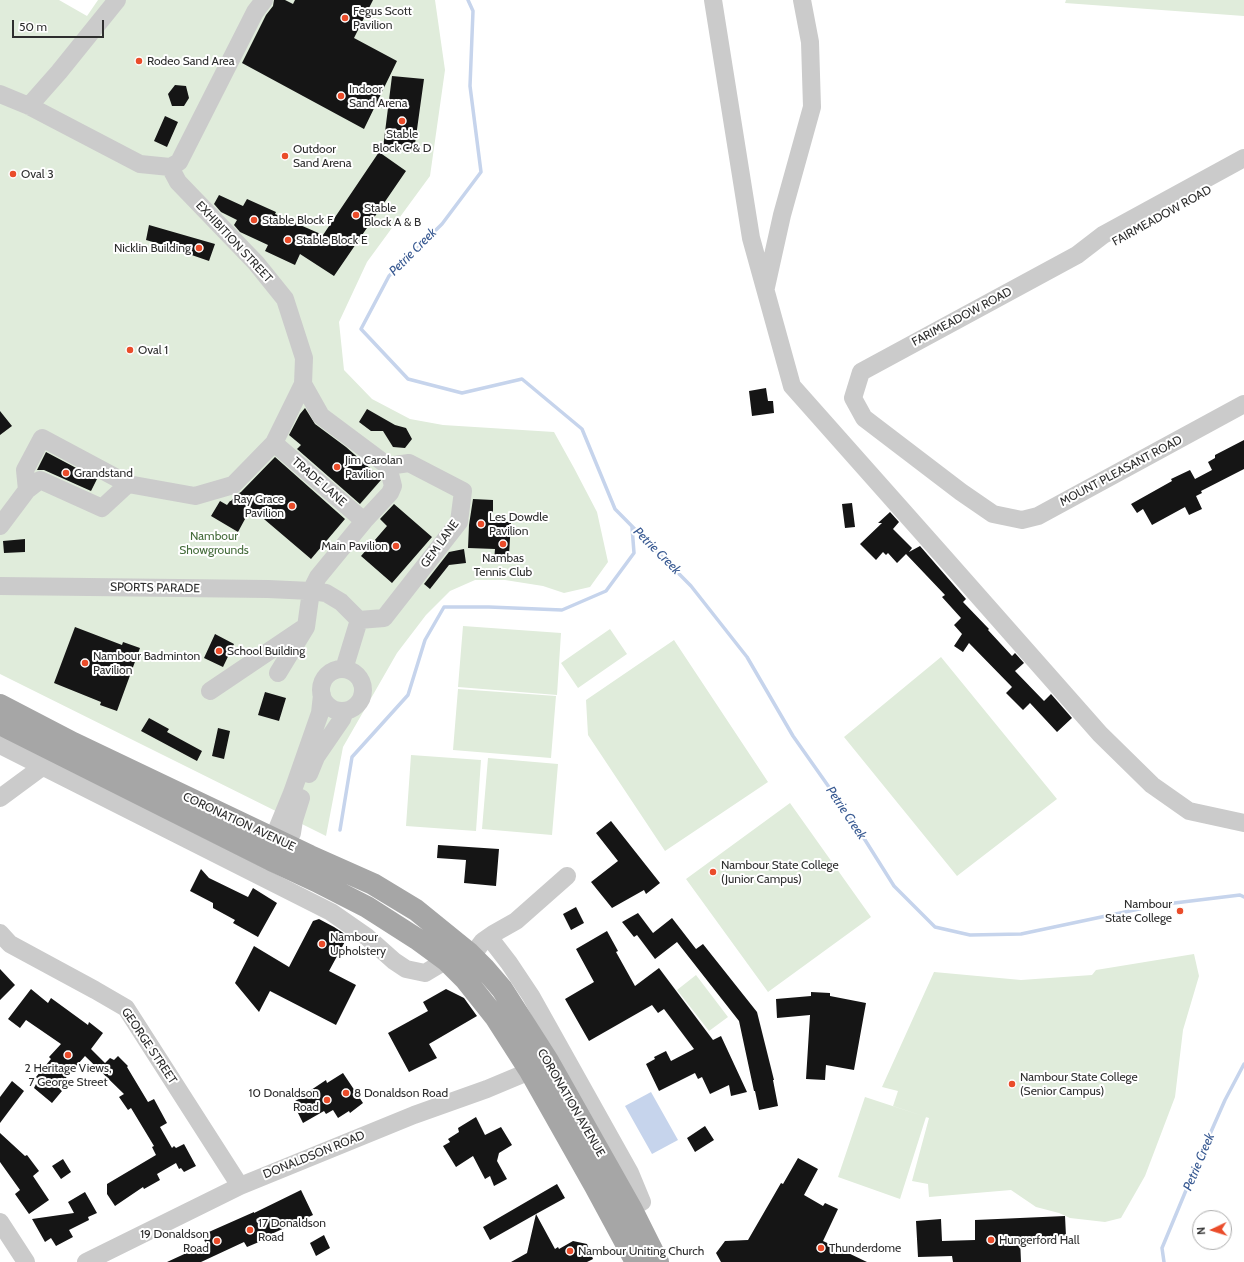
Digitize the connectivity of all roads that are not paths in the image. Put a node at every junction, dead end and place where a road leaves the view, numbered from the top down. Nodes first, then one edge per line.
1 (117, 0) edge
2 (264, 0) edge
3 (713, 0) edge
4 (802, 0) edge
5 (0, 94) edge
6 (29, 106) junction
7 (1242, 166) edge
8 (170, 167) junction
9 (765, 289) junction
10 (302, 384) junction
11 (1244, 404) edge
12 (274, 443) junction
13 (388, 466) junction
14 (128, 484) junction
15 (27, 490) junction
16 (993, 514) joint
17 (364, 521) junction
18 (0, 526) edge
19 (0, 586) edge
20 (311, 591) junction
21 (359, 620) junction
22 (306, 627) junction
23 (344, 669) junction
24 (278, 673) dead end
25 (210, 691) dead end
26 (322, 695) junction
27 (0, 705) edge
28 (346, 711) junction
29 (0, 724) edge
30 (0, 745) edge
31 (42, 767) junction
32 (0, 798) edge
33 (1244, 823) edge
34 (275, 850) junction
35 (567, 876) dead end
36 (0, 933) edge
37 (489, 937) junction
38 (469, 954) junction
39 (447, 961) junction
40 (539, 1066) junction
41 (240, 1186) junction
42 (642, 1202) dead end
43 (0, 1222) edge
44 (26, 1262) edge
45 (86, 1262) edge
46 (636, 1262) edge
47 (658, 1262) edge

1 - 6 street
2 - 8 street
3 - 9 street
4 - 9 street
5 - 6 street
6 - 8 street
7 - 16 street, FARIMEADOW ROAD
8 - 10 street, EXHIBITION STREET
9 - 33 street
10 - 12 street
10 - 13 street
11 - 16 street, MOUNT PLEASANT ROAD
12 - 14 street
12 - 17 street, TRADE LANE
13 - 17 street
13 - 21 street, GEM LANE
14 - 15 street
14 - 15 street
15 - 18 street
17 - 20 street
19 - 20 street, SPORTS PARADE
20 - 21 street, SPORTS PARADE
20 - 22 street
21 - 23 street
22 - 24 street
22 - 25 street
23 - 26 street
23 - 28 street
26 - 28 street
26 - 34 street
27 - 34 main road, CORONATION AVENUE
28 - 34 street
29 - 34 main road, CORONATION AVENUE
30 - 31 street
31 - 32 street
31 - 39 street
34 - 38 main road, CORONATION AVENUE
34 - 39 main road, CORONATION AVENUE
35 - 37 street
36 - 41 street, GEORGE STREET
37 - 38 street
37 - 42 street
38 - 39 street
38 - 40 main road, CORONATION AVENUE
39 - 40 main road, CORONATION AVENUE
40 - 41 street, DONALDSON ROAD
40 - 46 main road, CORONATION AVENUE
40 - 47 main road, CORONATION AVENUE
41 - 45 street, DONALDSON ROAD
43 - 44 street

